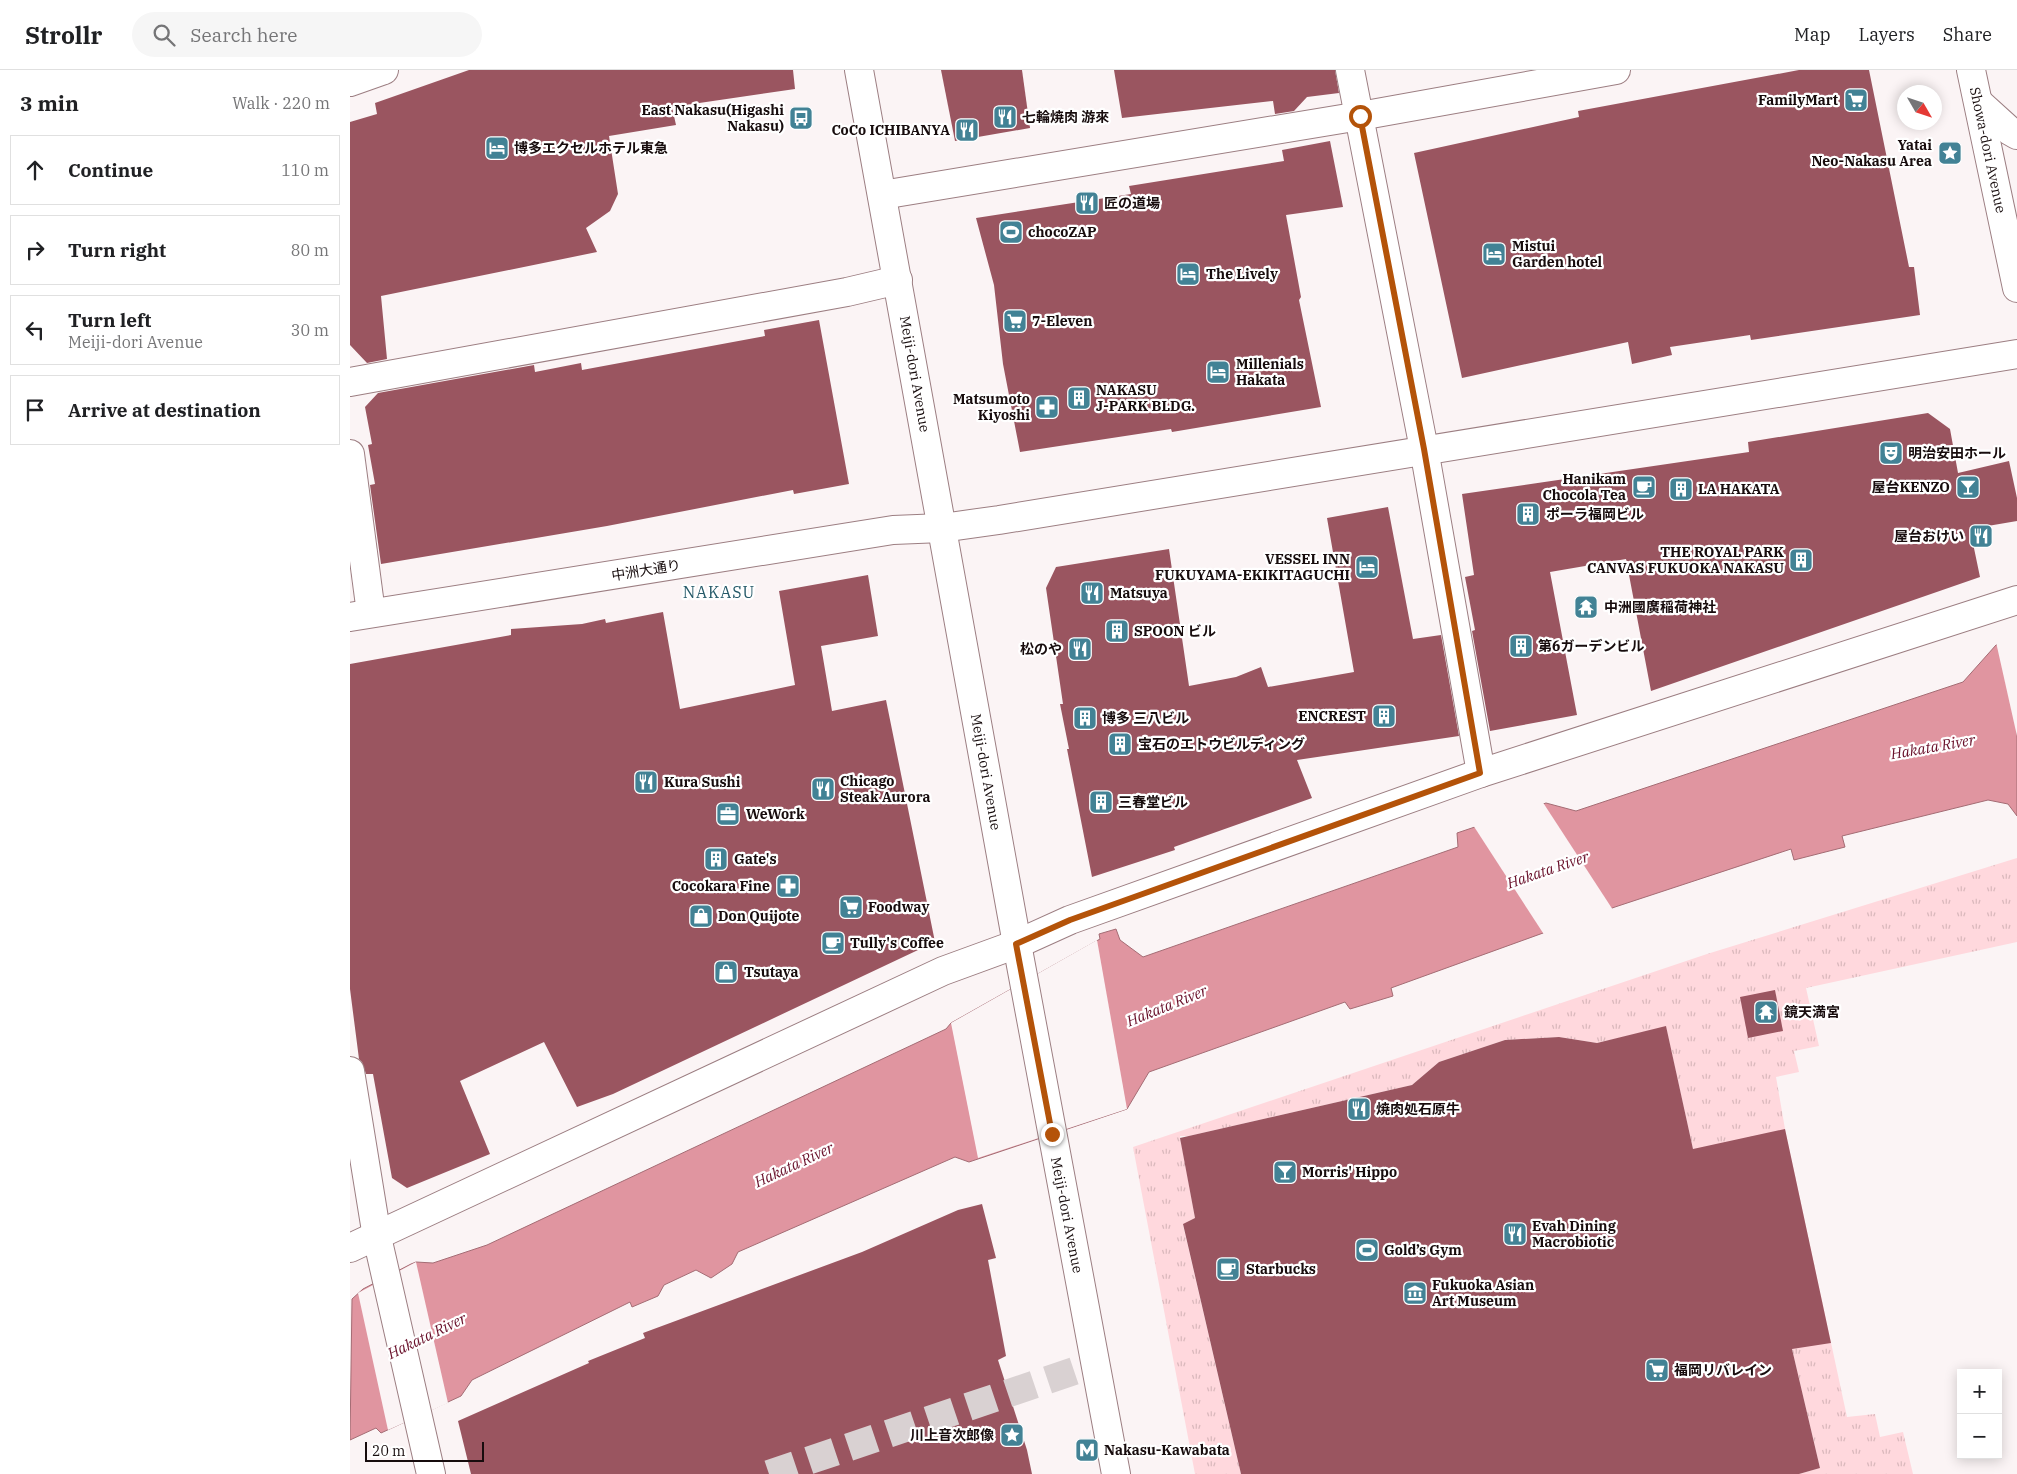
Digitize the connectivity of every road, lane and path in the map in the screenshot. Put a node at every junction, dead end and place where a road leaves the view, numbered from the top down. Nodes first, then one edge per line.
1 (384, 70) edge
2 (859, 70) edge
3 (1350, 70) edge
4 (1616, 70) edge
5 (1971, 70) edge
6 (350, 82) edge
7 (1979, 103) junction
8 (1360, 116) junction
9 (2017, 135) edge
10 (882, 195) junction
11 (898, 280) junction
12 (2017, 288) edge
13 (2017, 354) edge
14 (350, 382) edge
15 (1424, 449) junction
16 (350, 454) edge
17 (942, 528) junction
18 (2017, 600) edge
19 (361, 615) edge
20 (1480, 773) junction
21 (1016, 944) junction
22 (350, 1071) edge
23 (377, 1237) junction
24 (350, 1248) edge
25 (431, 1474) edge
26 (1116, 1474) edge

1 - 6 street
2 - 10 street, Meiji-dori Avenue
3 - 8 street
4 - 8 street
5 - 7 street, Showa-dori Avenue
7 - 9 street
7 - 12 street, Showa-dori Avenue
8 - 10 street
8 - 15 street
10 - 11 street, Meiji-dori Avenue
11 - 14 street
11 - 17 street, Meiji-dori Avenue
13 - 15 street, 中洲大通り
15 - 17 street, 中洲大通り
15 - 20 street
16 - 19 street
17 - 19 street, 中洲大通り
17 - 21 street, Meiji-dori Avenue
18 - 20 street
20 - 21 street
21 - 23 street
21 - 26 street, Meiji-dori Avenue
22 - 23 street
23 - 24 street
23 - 25 street

